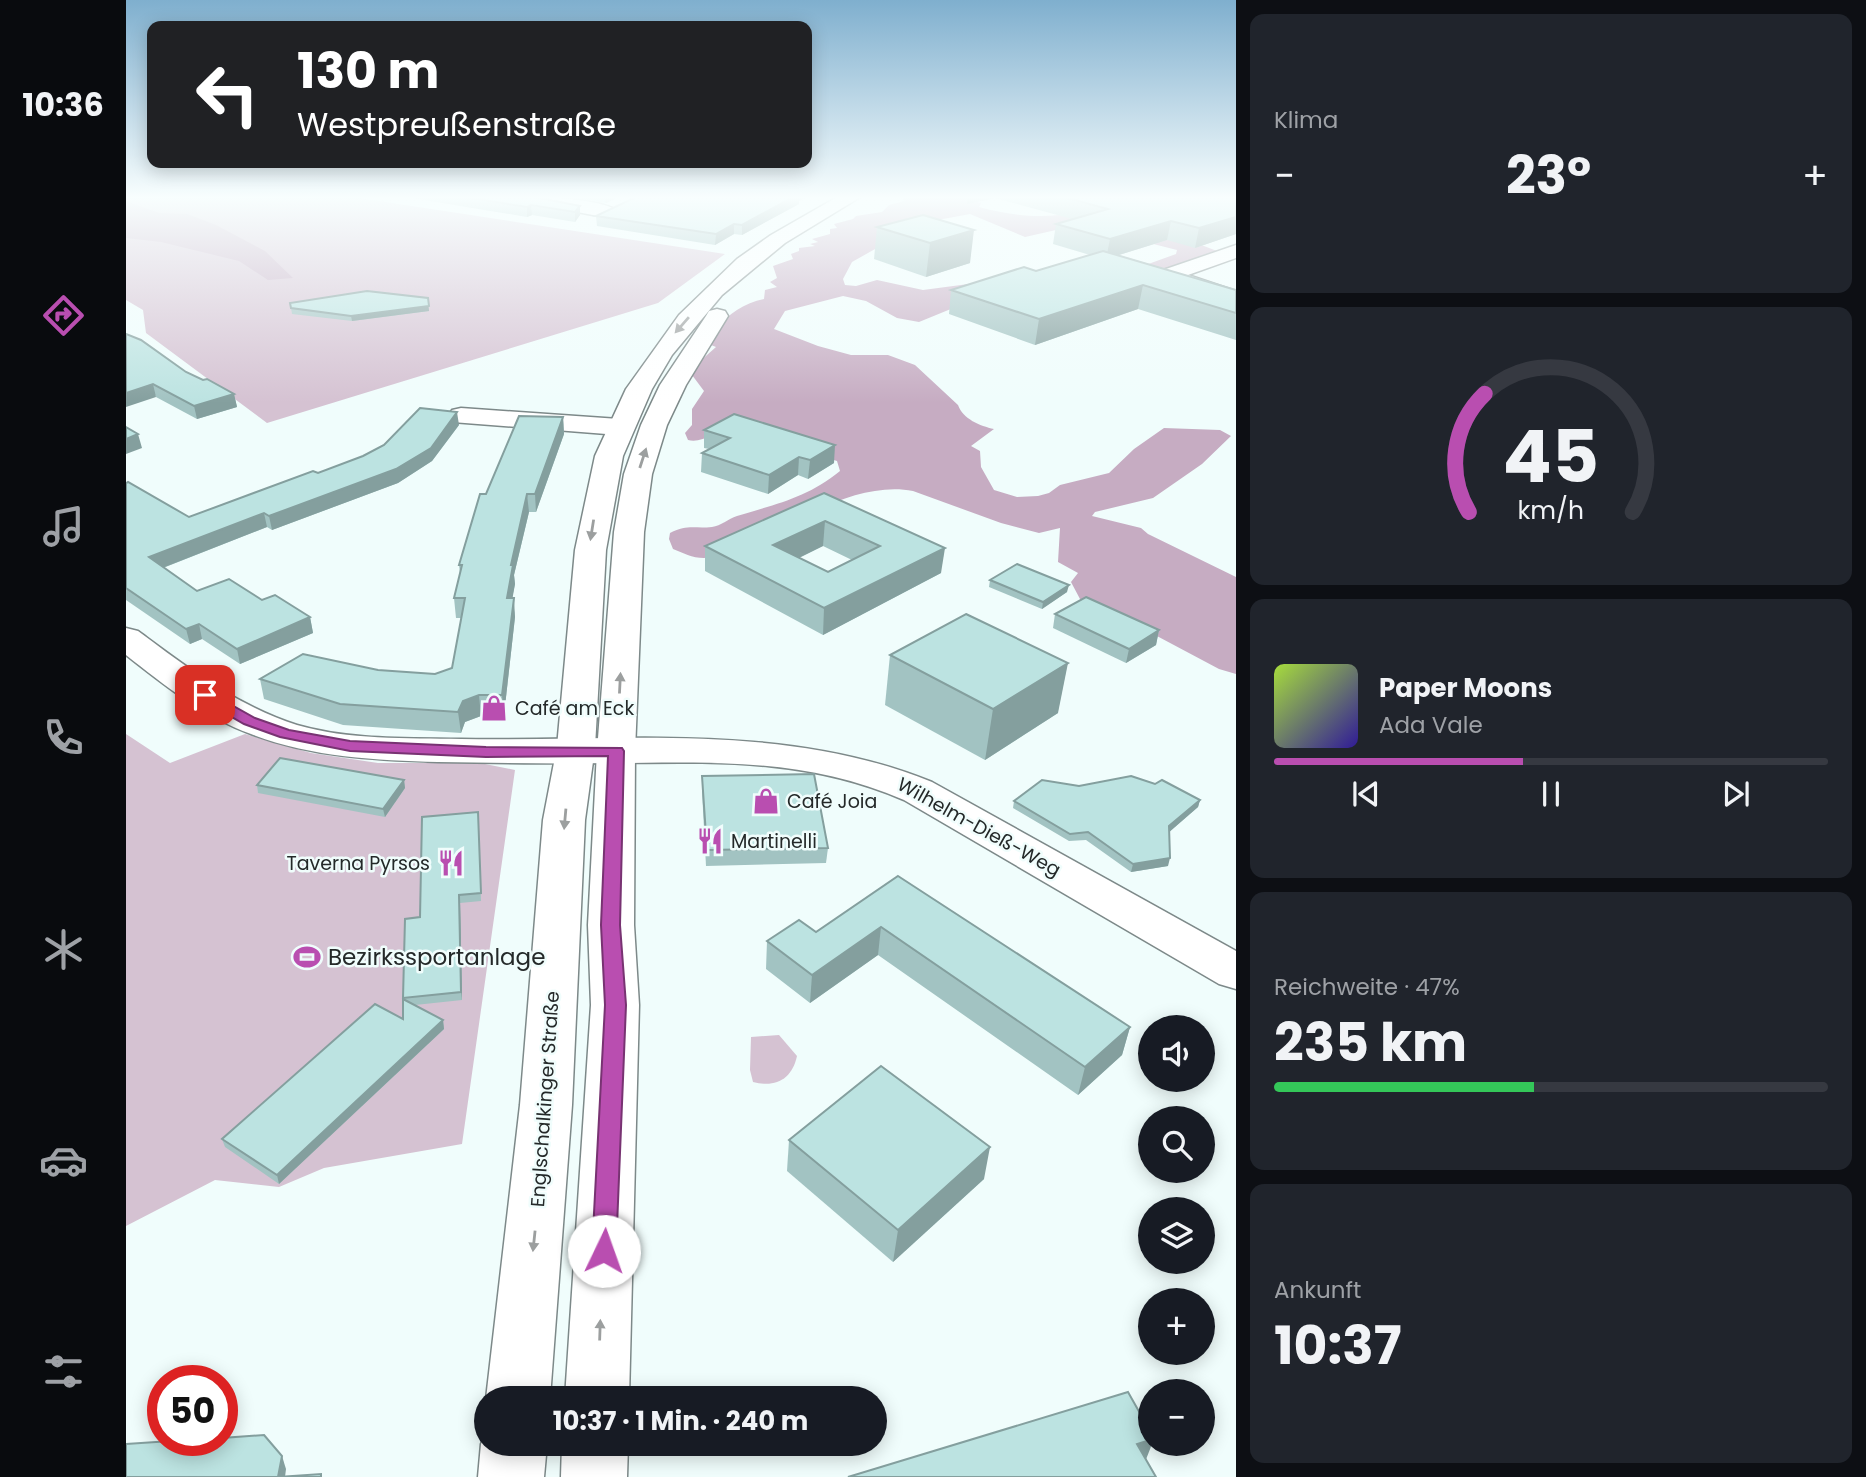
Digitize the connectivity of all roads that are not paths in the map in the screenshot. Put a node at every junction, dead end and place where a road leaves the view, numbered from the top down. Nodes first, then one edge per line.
1 (744, 265) edge
2 (772, 265) edge
3 (1196, 265) edge
4 (1236, 298) edge
5 (461, 416) dead end
6 (619, 428) junction
7 (126, 638) edge
8 (596, 752) junction
9 (1236, 971) edge
10 (519, 1386) edge
11 (598, 1386) edge
12 (513, 1456) edge
13 (595, 1456) edge
14 (511, 1477) edge
15 (594, 1477) edge

1 -> 6 main road, Englschalkinger Straße
8 -> 2 main road, Englschalkinger Straße
3 - 4 main road
5 - 6 main road
6 -> 8 main road, Englschalkinger Straße
7 - 8 main road, Wilhelm-Dieß-Weg
8 - 9 main road, Wilhelm-Dieß-Weg
8 -> 10 main road, Englschalkinger Straße
11 -> 8 main road, Englschalkinger Straße
12 - 14 main road
13 - 15 main road

